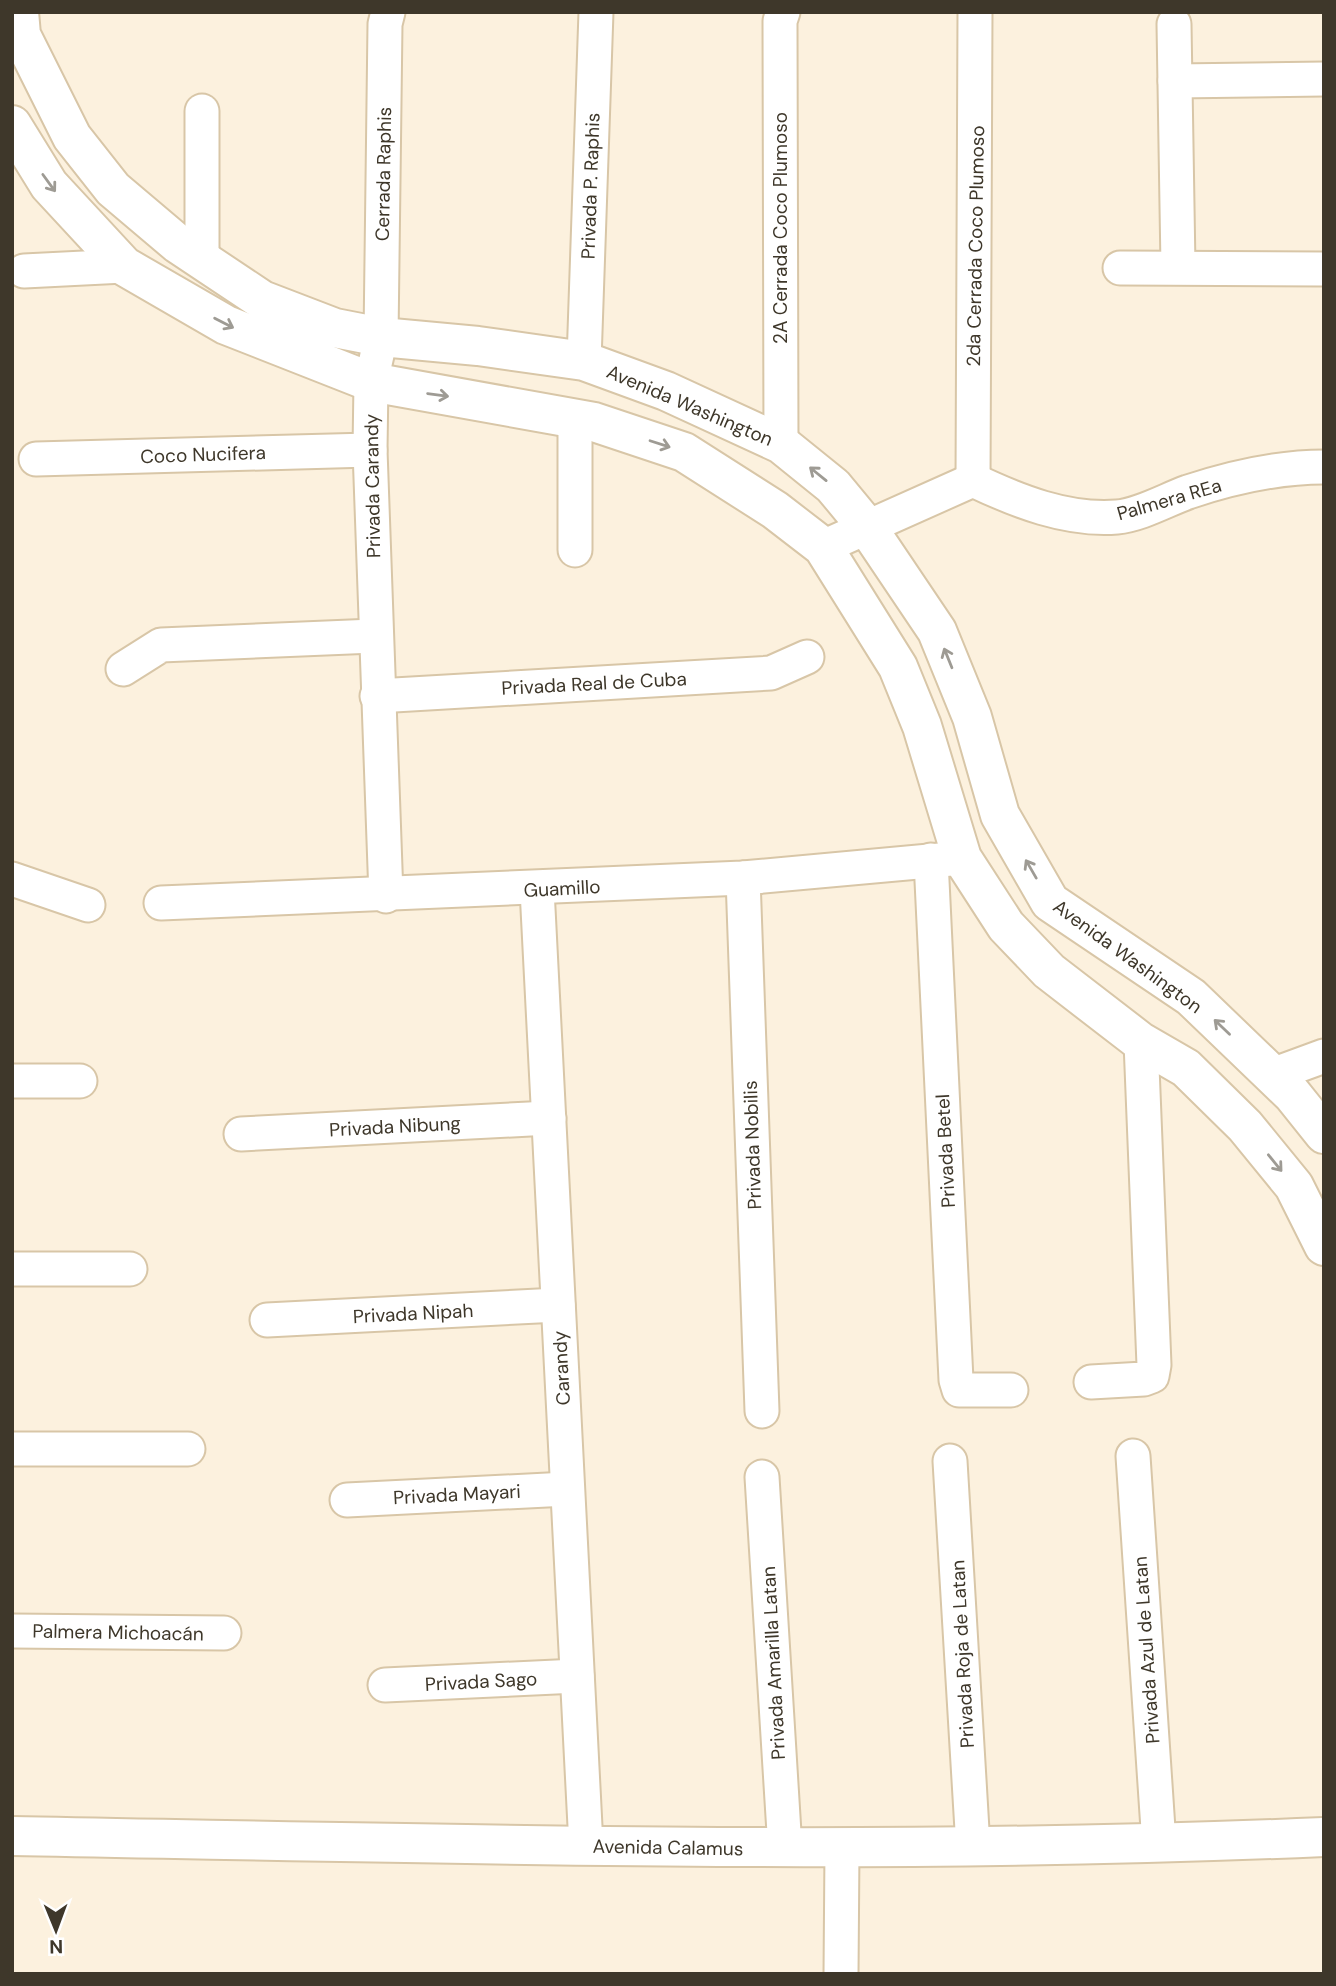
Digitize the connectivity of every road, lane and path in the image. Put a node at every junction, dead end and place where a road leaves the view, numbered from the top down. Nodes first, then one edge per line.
1 (19, 12) edge
2 (388, 12) edge
3 (596, 12) edge
4 (975, 12) edge
5 (782, 13) edge
6 (1174, 24) dead end
7 (1324, 79) edge
8 (1175, 81) junction
9 (202, 111) dead end
10 (12, 125) edge
11 (202, 260) junction
12 (124, 266) junction
13 (1178, 266) junction
14 (1120, 268) dead end
15 (1324, 268) edge
16 (24, 271) dead end
17 (381, 337) junction
18 (584, 360) junction
19 (371, 382) junction
20 (575, 417) junction
21 (781, 444) junction
22 (370, 450) junction
23 (36, 459) dead end
24 (1324, 467) edge
25 (973, 480) junction
26 (867, 527) junction
27 (822, 547) junction
28 (575, 550) dead end
29 (374, 636) junction
30 (807, 657) dead end
31 (123, 669) dead end
32 (377, 696) junction
33 (946, 859) junction
34 (743, 878) junction
35 (12, 879) edge
36 (537, 889) junction
37 (386, 896) junction
38 (161, 903) dead end
39 (88, 905) dead end
40 (1141, 1042) junction
41 (1324, 1056) edge
42 (1272, 1074) junction
43 (12, 1081) edge
44 (80, 1081) dead end
45 (549, 1118) junction
46 (241, 1134) dead end
47 (1324, 1135) edge
48 (1324, 1246) edge
49 (12, 1269) edge
50 (130, 1269) dead end
51 (558, 1305) junction
52 (267, 1320) dead end
53 (1091, 1381) dead end
54 (1011, 1390) dead end
55 (762, 1411) dead end
56 (12, 1449) edge
57 (188, 1450) dead end
58 (1133, 1456) dead end
59 (950, 1461) dead end
60 (762, 1477) dead end
61 (567, 1489) junction
62 (347, 1500) dead end
63 (12, 1631) edge
64 (224, 1633) dead end
65 (577, 1676) junction
66 (385, 1685) dead end
67 (12, 1836) edge
68 (1324, 1837) edge
69 (1159, 1844) junction
70 (586, 1846) junction
71 (973, 1847) junction
72 (785, 1849) junction
73 (842, 1849) junction
74 (841, 1974) edge

1 - 11 main road, Avenida Washington
2 - 17 street, Cerrada Raphis
3 - 18 street, Privada P. Raphis
4 - 25 street, 2da Cerrada Coco Plumoso
5 - 21 street, 2A Cerrada Coco Plumoso
6 - 8 street
7 - 8 street
8 - 13 street
9 - 11 street
10 -> 12 main road
11 - 17 main road, Avenida Washington
12 - 16 street
12 -> 19 main road
13 - 14 street
13 - 15 street
17 - 18 main road, Avenida Washington
17 - 19 street, Privada Carandy
18 - 21 main road, Avenida Washington
19 -> 20 main road
19 - 22 street, Privada Carandy
20 -> 27 main road
20 - 28 street
26 -> 21 main road, Avenida Washington
22 - 23 street, Coco Nucifera
22 - 29 street, Privada Carandy
24 - 25 street, Palmera REa
25 - 26 street
26 - 27 street
42 -> 26 main road, Avenida Washington
27 - 33 main road
29 - 31 street
29 - 32 street, Privada Carandy
30 - 32 street, Privada Real de Cuba
32 - 37 street, Privada Carandy
33 - 34 street, Guamillo
33 - 40 main road
33 - 54 street, Privada Betel
34 - 36 street, Guamillo
34 - 55 street, Privada Nobilis
35 - 39 street
36 - 37 street, Guamillo
36 - 45 street, Carandy
37 - 38 street, Guamillo
40 -> 48 main road
40 - 53 street
41 - 42 street
42 - 47 main road, Avenida Washington
43 - 44 street
45 - 46 street, Privada Nibung
45 - 51 street, Carandy
49 - 50 street
51 - 52 street, Privada Nipah
51 - 61 street, Carandy
56 - 57 street
58 - 69 street, Privada Azul de Latan
59 - 71 street, Privada Roja de Latan
60 - 72 street, Privada Amarilla Latan
61 - 62 street, Privada Mayari
61 - 65 street, Carandy
63 - 64 street, Palmera Michoacán
65 - 66 street, Privada Sago
65 - 70 street, Carandy
67 - 70 main road, Avenida Calamus
68 - 69 main road, Avenida Calamus
69 - 71 main road, Avenida Calamus
70 - 72 main road, Avenida Calamus
71 - 73 main road, Avenida Calamus
72 - 73 main road, Avenida Calamus
73 - 74 street

